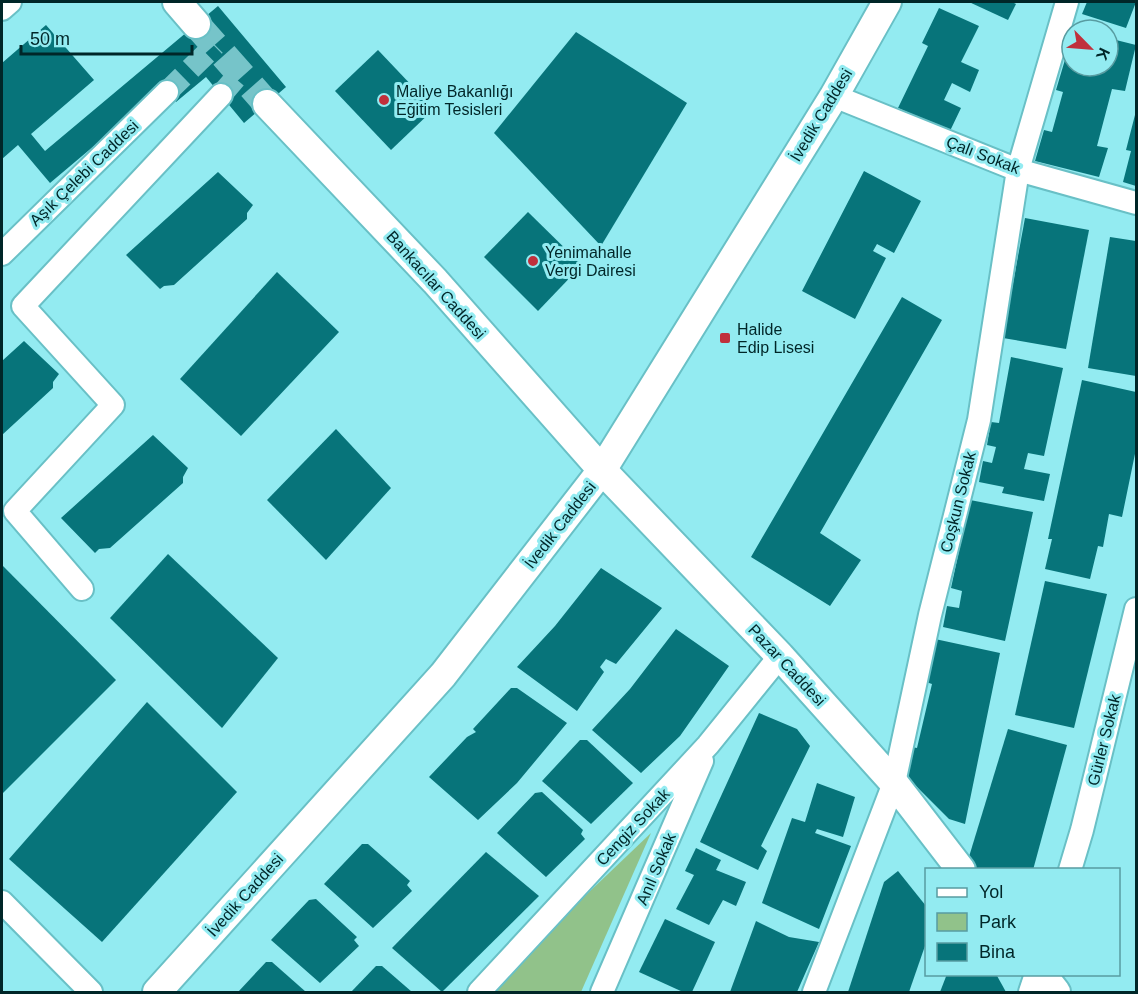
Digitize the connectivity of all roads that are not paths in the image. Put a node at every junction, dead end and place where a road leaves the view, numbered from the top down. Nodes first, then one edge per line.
1 (10, 2) edge
2 (886, 2) edge
3 (1067, 2) edge
4 (2, 9) edge
5 (167, 92) tunnel mouth
6 (221, 95) tunnel mouth
7 (834, 96) junction
8 (267, 104) tunnel mouth
9 (1017, 170) junction
10 (1137, 203) edge
11 (2, 254) edge
12 (602, 470) junction
13 (82, 589) dead end
14 (1137, 609) edge
15 (780, 656) junction
16 (708, 746) junction
17 (894, 783) junction
18 (959, 868) edge
19 (1071, 868) edge
20 (2, 902) edge
21 (1036, 976) edge
22 (1043, 976) edge
23 (91, 993) edge
24 (157, 993) edge
25 (479, 993) edge
26 (602, 993) edge
27 (814, 993) edge
28 (1030, 993) edge
29 (1056, 993) edge

1 - 4 street
2 - 7 main road, İvedik Caddesi
3 - 9 street, Coşkun Sokak
5 - 11 street, Aşık Çelebi Caddesi
6 - 13 street
7 - 9 street, Çalı Sokak
7 - 12 main road, İvedik Caddesi
8 - 12 main road, Bankacılar Caddesi
9 - 10 street, Çalı Sokak
9 - 17 street, Coşkun Sokak
12 - 15 main road, Pazar Caddesi
12 - 24 main road, İvedik Caddesi
14 - 19 street, Gürler Sokak
15 - 16 street, Cengiz Sokak
15 - 17 main road, Pazar Caddesi
16 - 25 street, Cengiz Sokak
16 - 26 street, Anıl Sokak
17 - 18 main road, Pazar Caddesi
17 - 27 street, Coşkun Sokak
20 - 23 street
21 - 28 street
22 - 29 main road

